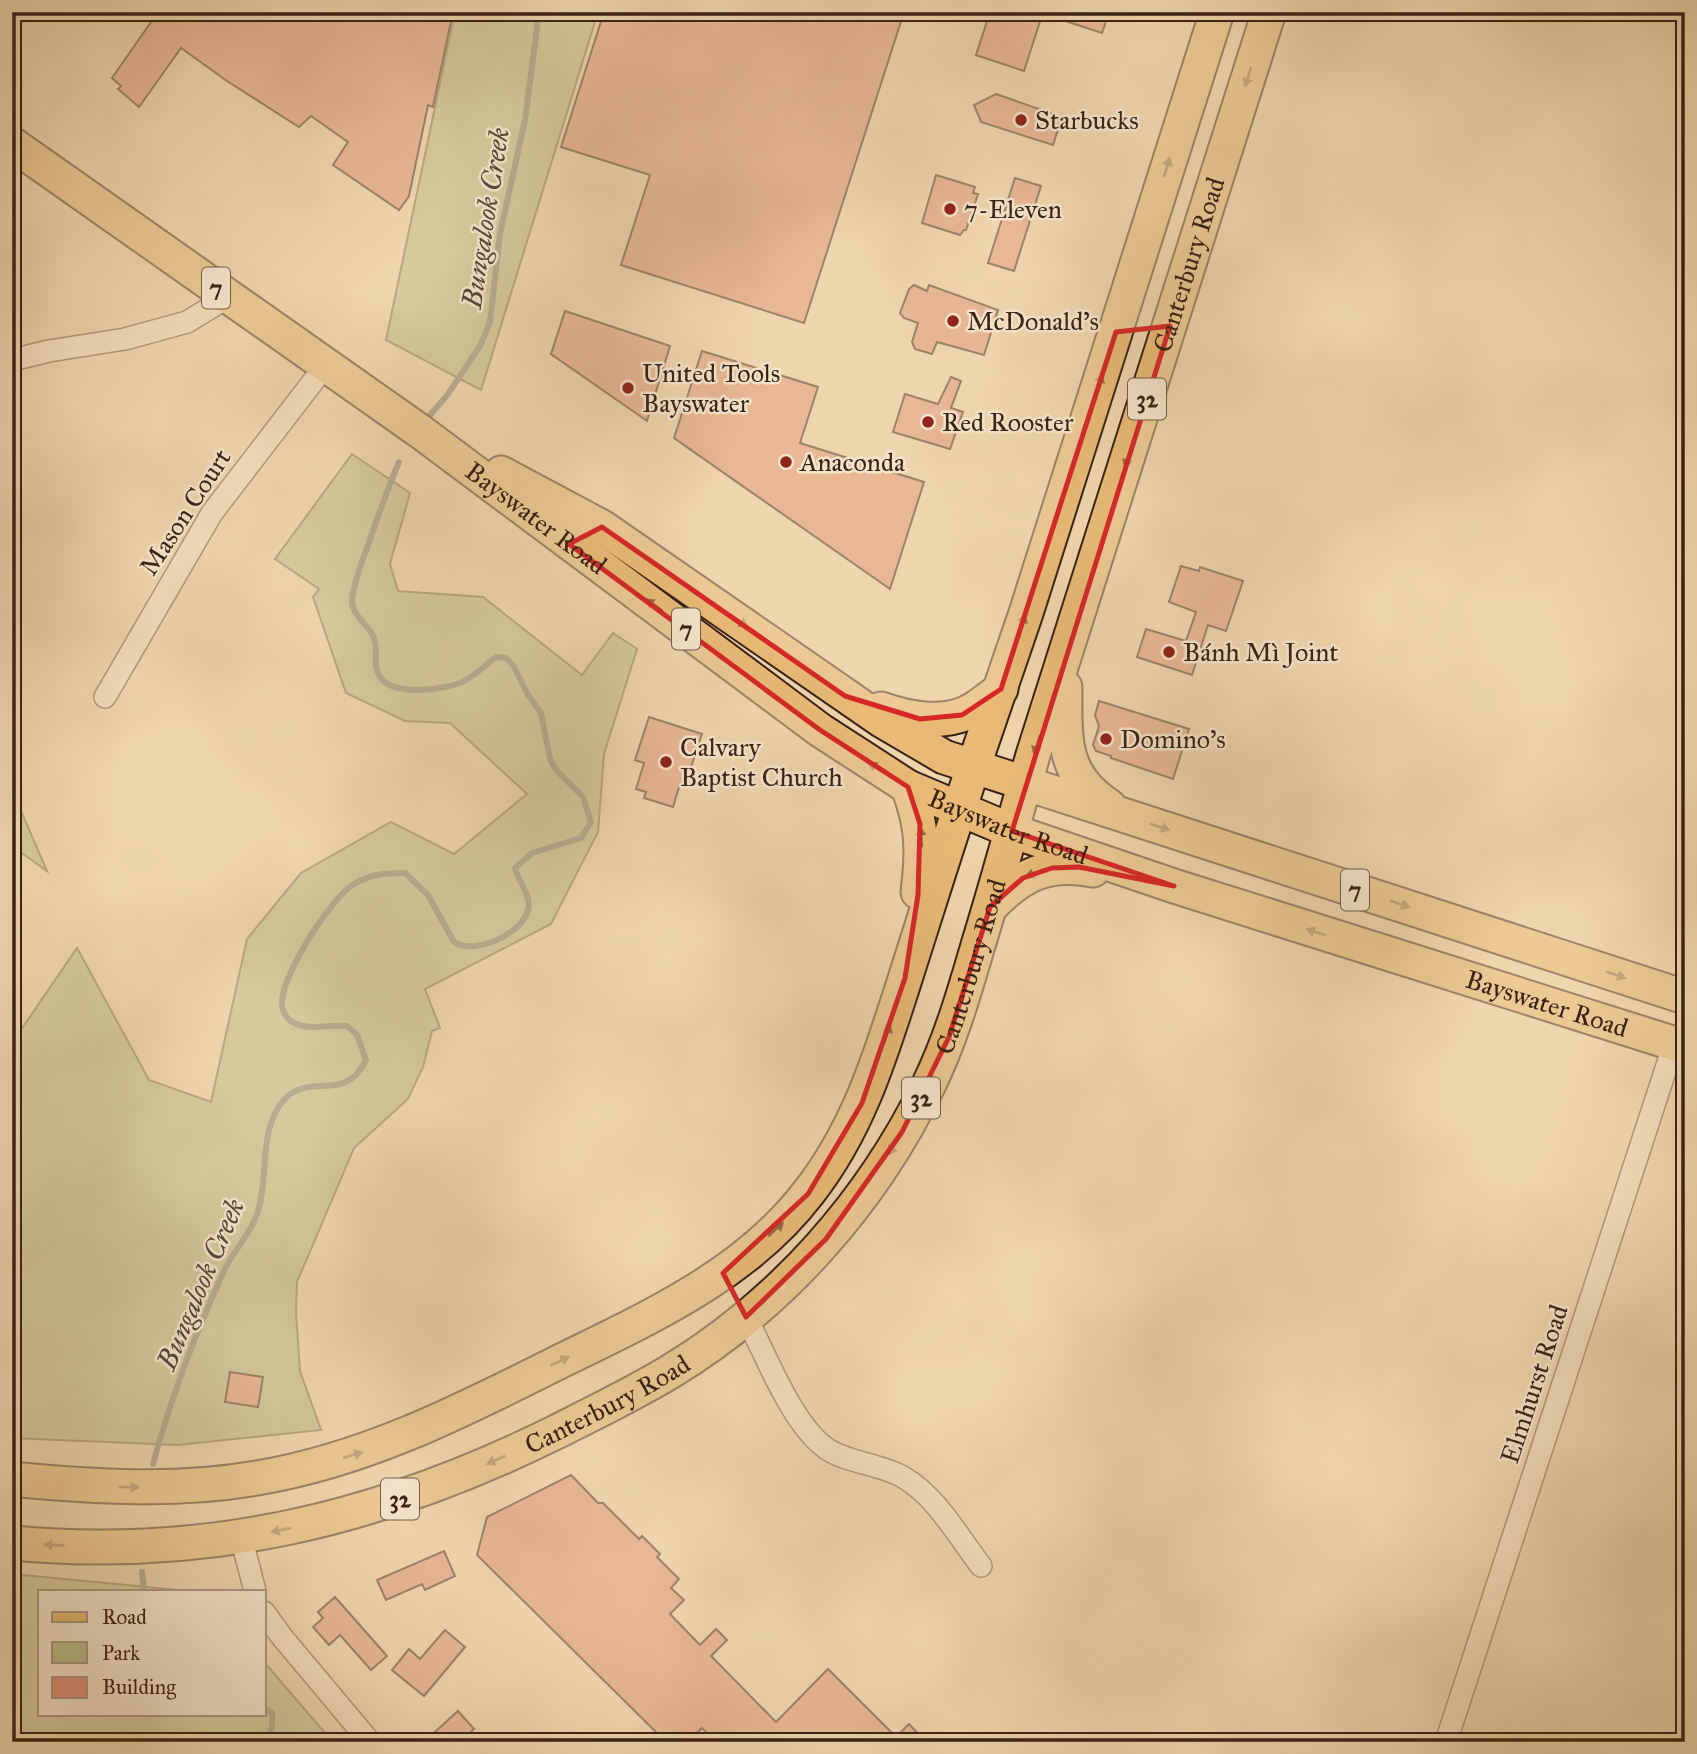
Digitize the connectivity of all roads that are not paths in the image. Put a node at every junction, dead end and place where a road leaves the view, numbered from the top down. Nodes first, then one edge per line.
1 (1217, 12) edge
2 (1269, 12) edge
3 (12, 144) edge
4 (228, 297) junction
5 (1119, 321) junction
6 (1170, 326) junction
7 (12, 360) edge
8 (325, 366) junction
9 (585, 529) junction
10 (1065, 657) junction
11 (1001, 689) junction
12 (845, 696) junction
13 (105, 697) dead end
14 (973, 767) junction
15 (1024, 785) junction
16 (908, 787) junction
17 (960, 811) junction
18 (1123, 815) junction
19 (1012, 831) junction
20 (1174, 886) junction
21 (990, 907) junction
22 (905, 978) junction
23 (1685, 997) edge
24 (1685, 1006) edge
25 (1679, 1045) edge
26 (723, 1273) junction
27 (746, 1317) junction
28 (12, 1479) edge
29 (241, 1537) junction
30 (12, 1543) edge
31 (981, 1566) dead end
32 (255, 1590) edge
33 (266, 1615) edge
34 (370, 1742) edge
35 (1447, 1742) edge

5 -> 1 main road, Canterbury Road / 32
2 -> 6 main road, Canterbury Road / 32
3 - 4 main road, Bayswater Road / 7
4 - 7 street
4 - 8 main road, Bayswater Road / 7
5 - 6 main road
11 -> 5 main road, Canterbury Road / 32
6 -> 10 main road, Canterbury Road / 32
8 - 9 main road, Bayswater Road / 7
8 - 13 street, Mason Court
9 -> 12 main road, Bayswater Road / 7
16 -> 9 main road, Bayswater Road / 7
10 -> 15 main road, Canterbury Road / 32
10 - 18 main road
11 - 12 main road
11 - 14 main road, Canterbury Road / 32
12 - 14 main road, Bayswater Road / 7
14 - 15 main road, Bayswater Road / 7
14 - 17 main road, Canterbury Road / 32
15 - 18 main road, Bayswater Road / 7
15 - 19 main road, Canterbury Road / 32
16 - 17 main road, Bayswater Road / 7
22 -> 16 main road
17 - 19 main road, Bayswater Road / 7
17 - 22 main road, Canterbury Road / 32
18 -> 23 main road, Bayswater Road / 7
19 - 20 main road, Bayswater Road / 7
19 - 21 main road, Canterbury Road / 32
20 -> 21 main road
25 -> 20 main road, Bayswater Road / 7
21 -> 27 main road, Canterbury Road / 32
26 -> 22 main road, Canterbury Road / 32
24 - 25 main road
25 - 35 street, Elmhurst Road
26 - 27 main road
28 -> 26 main road, Canterbury Road / 32
27 -> 29 main road, Canterbury Road / 32
27 - 31 street
29 -> 30 main road, Canterbury Road / 32
29 - 32 street
33 - 34 street

